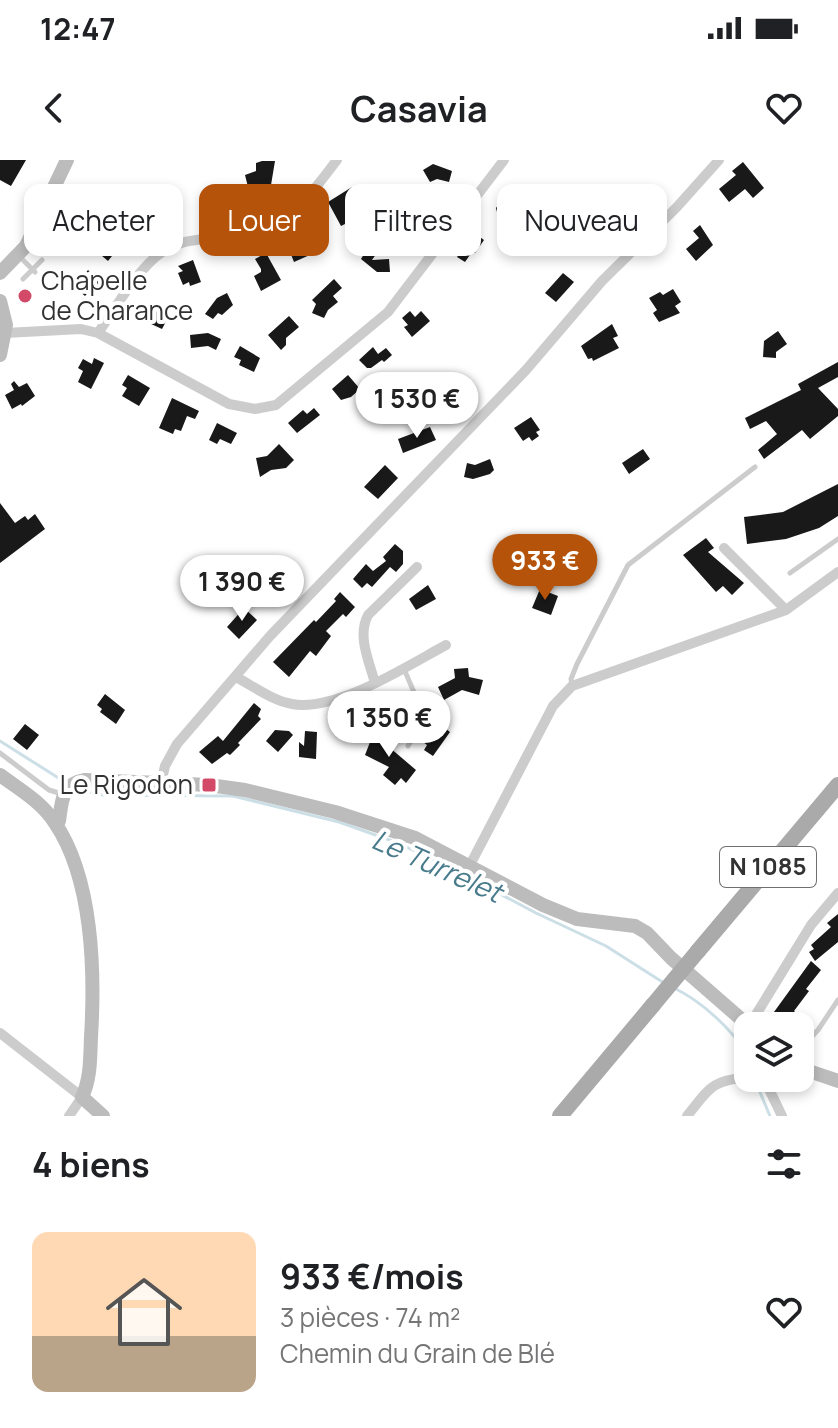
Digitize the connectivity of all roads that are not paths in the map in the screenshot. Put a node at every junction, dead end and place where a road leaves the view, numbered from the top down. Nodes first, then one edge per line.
1 (337, 160) edge
2 (504, 160) edge
3 (719, 160) edge
4 (63, 161) edge
5 (19, 256) junction
6 (42, 260) dead end
7 (34, 271) junction
8 (0, 273) edge
9 (23, 279) dead end
10 (0, 301) edge
11 (5, 333) junction
12 (98, 333) junction
13 (0, 355) edge
14 (755, 467) dead end
15 (838, 539) edge
16 (724, 548) dead end
17 (417, 567) dead end
18 (838, 572) edge
19 (790, 573) dead end
20 (786, 610) junction
21 (446, 645) dead end
22 (404, 667) junction
23 (236, 677) junction
24 (375, 683) junction
25 (572, 686) junction
26 (408, 746) dead end
27 (0, 753) edge
28 (0, 775) edge
29 (161, 783) junction
30 (838, 785) edge
31 (67, 788) junction
32 (55, 823) junction
33 (470, 865) junction
34 (838, 893) edge
35 (838, 1000) edge
36 (758, 1012) edge
37 (734, 1013) edge
38 (0, 1033) edge
39 (814, 1034) edge
40 (814, 1073) edge
41 (734, 1079) edge
42 (838, 1081) edge
43 (770, 1092) edge
44 (82, 1097) junction
45 (69, 1116) edge
46 (103, 1116) edge
47 (560, 1116) edge
48 (687, 1116) edge
49 (782, 1116) edge

1 - 12 street
2 - 12 street
3 - 23 street
4 - 5 street
5 - 7 lane
5 - 8 street
6 - 7 lane
7 - 9 lane
10 - 11 street
11 - 12 street
11 - 13 street
14 - 25 lane
15 - 19 lane
16 - 20 street
17 - 24 street
18 - 20 street
20 - 25 street
21 - 22 street
22 - 24 street
22 - 26 lane
23 - 24 street
23 - 29 street
25 - 33 street
27 - 31 lane
28 - 32 street
29 - 31 street
29 - 33 street
30 - 47 main road, N 1085, bridge
31 - 32 street
32 - 44 street
33 - 37 street
34 - 36 street
35 - 39 lane
38 - 44 street
40 - 42 street
41 - 48 street
43 - 49 street
44 - 45 street
44 - 46 street

